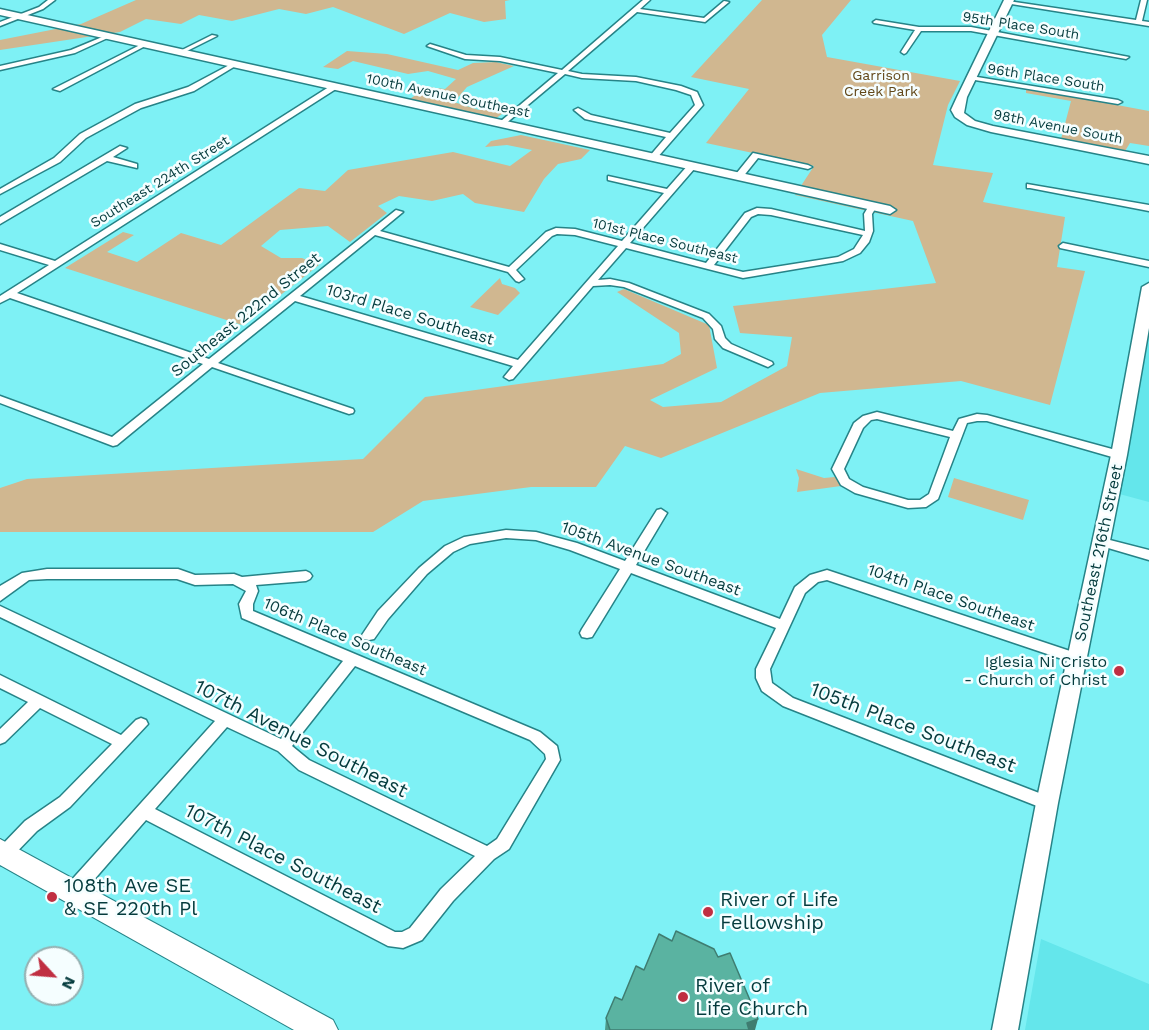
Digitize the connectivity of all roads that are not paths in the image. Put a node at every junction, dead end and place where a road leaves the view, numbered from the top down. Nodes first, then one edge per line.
1 (52, 0) edge
2 (646, 0) edge
3 (1144, 0) edge
4 (1008, 1) edge
5 (726, 2) dead end
6 (635, 10) junction
7 (0, 12) edge
8 (21, 16) junction
9 (876, 21) dead end
10 (1138, 23) junction
11 (1149, 24) edge
12 (1, 25) edge
13 (919, 29) junction
14 (992, 33) junction
15 (109, 36) junction
16 (214, 36) dead end
17 (146, 44) junction
18 (430, 46) dead end
19 (181, 52) junction
20 (904, 52) dead end
21 (1126, 57) dead end
22 (235, 64) junction
23 (0, 68) edge
24 (562, 72) junction
25 (970, 78) junction
26 (335, 87) junction
27 (57, 89) dead end
28 (1118, 102) dead end
29 (578, 110) dead end
30 (504, 123) junction
31 (671, 136) junction
32 (123, 148) dead end
33 (653, 157) junction
34 (106, 158) junction
35 (1148, 160) edge
36 (134, 166) dead end
37 (692, 166) junction
38 (808, 167) dead end
39 (739, 176) junction
40 (611, 178) dead end
41 (1030, 186) dead end
42 (0, 192) edge
43 (669, 192) junction
44 (873, 206) junction
45 (1149, 208) edge
46 (890, 210) dead end
47 (399, 212) dead end
48 (0, 220) edge
49 (373, 232) junction
50 (868, 234) junction
51 (623, 245) junction
52 (1063, 246) dead end
53 (0, 247) edge
54 (55, 264) junction
55 (1149, 264) edge
56 (708, 267) junction
57 (511, 270) junction
58 (519, 279) dead end
59 (589, 284) junction
60 (1149, 287) edge
61 (4, 297) edge
62 (292, 297) junction
63 (209, 364) junction
64 (519, 364) junction
65 (768, 364) dead end
66 (509, 377) dead end
67 (0, 399) edge
68 (349, 411) dead end
69 (956, 435) junction
70 (1119, 454) junction
71 (661, 513) dead end
72 (1102, 542) junction
73 (1149, 555) edge
74 (629, 567) junction
75 (306, 576) dead end
76 (242, 582) junction
77 (2, 593) edge
78 (0, 611) edge
79 (783, 624) junction
80 (587, 633) dead end
81 (369, 635) dead end
82 (1077, 659) junction
83 (351, 661) junction
84 (0, 681) edge
85 (38, 701) junction
86 (225, 719) junction
87 (141, 724) dead end
88 (0, 738) edge
89 (123, 743) junction
90 (284, 747) junction
91 (1047, 802) junction
92 (144, 811) junction
93 (2, 854) edge
94 (488, 854) junction
95 (73, 891) junction
96 (323, 1030) edge
97 (1005, 1030) edge

1 - 8 street
2 - 6 street
3 - 10 street
4 - 10 street
4 - 14 street
5 - 6 street
6 - 24 street
7 - 8 street, 100th Avenue Southeast
8 - 12 street
8 - 15 street, 100th Avenue Southeast
9 - 13 street, 95th Place South
10 - 11 street
13 - 14 street, 95th Place South
13 - 20 street
14 - 21 street, 95th Place South
14 - 25 street
15 - 17 street, 100th Avenue Southeast
15 - 23 street
16 - 19 street
17 - 19 street, 100th Avenue Southeast
17 - 27 street
18 - 24 street
19 - 22 street, 100th Avenue Southeast
22 - 26 street, 100th Avenue Southeast
22 - 42 street
24 - 30 street
24 - 31 street
25 - 28 street, 96th Place South
25 - 35 street, 98th Avenue South
26 - 30 street, 100th Avenue Southeast
26 - 54 street, Southeast 224th Street
29 - 31 street
30 - 33 street, 100th Avenue Southeast
31 - 33 street
32 - 34 street
33 - 37 street, 100th Avenue Southeast
34 - 36 street
34 - 48 street
37 - 39 street, 100th Avenue Southeast
37 - 43 street
38 - 39 street
39 - 44 street, 100th Avenue Southeast
40 - 43 street
41 - 45 street
43 - 51 street
44 - 46 street, 100th Avenue Southeast
44 - 50 street
47 - 49 street, Southeast 222nd Street
49 - 57 street
49 - 62 street, Southeast 222nd Street
50 - 56 street, 101st Place Southeast
50 - 56 street
51 - 56 street, 101st Place Southeast
51 - 57 street, 101st Place Southeast
51 - 59 street
52 - 55 street
53 - 54 street
54 - 61 street, Southeast 224th Street
57 - 58 street
59 - 64 street
59 - 65 street
60 - 70 street, Southeast 216th Street
61 - 63 street
62 - 63 street, Southeast 222nd Street
62 - 64 street, 103rd Place Southeast
63 - 67 street, Southeast 222nd Street
63 - 68 street
64 - 66 street
69 - 69 street
69 - 70 street
70 - 72 street, Southeast 216th Street
71 - 74 street
72 - 73 street
72 - 82 street, Southeast 216th Street
74 - 79 street, 105th Avenue Southeast
74 - 80 street
74 - 81 street, 105th Avenue Southeast
75 - 76 street
76 - 77 street
76 - 83 street, 106th Place Southeast
78 - 86 street, 107th Avenue Southeast
79 - 82 street, 104th Place Southeast
79 - 91 street, 105th Place Southeast
82 - 91 street, Southeast 216th Street
83 - 90 street
83 - 94 street, 106th Place Southeast
84 - 85 street
85 - 88 street
85 - 89 street
86 - 90 street, 107th Avenue Southeast
86 - 92 street
87 - 89 street
89 - 93 street
90 - 94 street, 107th Avenue Southeast
91 - 97 street, Southeast 216th Street
92 - 94 street, 107th Place Southeast
92 - 95 street
93 - 95 main road
95 - 96 main road

